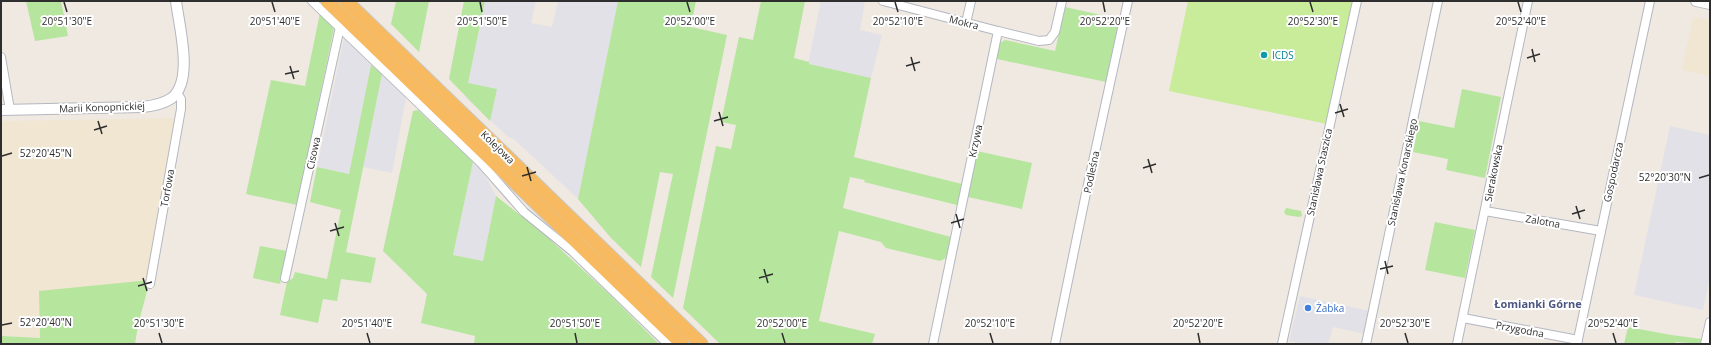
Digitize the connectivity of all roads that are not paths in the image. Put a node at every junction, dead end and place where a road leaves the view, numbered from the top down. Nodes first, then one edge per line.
1 (176, 1) edge
2 (312, 1) edge
3 (327, 1) edge
4 (346, 1) edge
5 (883, 1) edge
6 (971, 1) edge
7 (1062, 1) edge
8 (1128, 1) edge
9 (1357, 1) edge
10 (1438, 1) edge
11 (1528, 1) edge
12 (1650, 1) edge
13 (1696, 1) edge
14 (1710, 4) edge
15 (966, 23) junction
16 (340, 28) junction
17 (998, 31) junction
18 (1, 57) edge
19 (177, 93) junction
20 (6, 110) edge
21 (1485, 211) junction
22 (1601, 231) junction
23 (286, 278) dead end
24 (150, 284) dead end
25 (1463, 318) junction
26 (1710, 322) edge
27 (1577, 342) edge
28 (1707, 342) edge
29 (668, 344) edge
30 (682, 344) edge
31 (701, 344) edge
32 (933, 344) edge
33 (1055, 344) edge
34 (1282, 344) edge
35 (1366, 344) edge
36 (1457, 344) edge

1 - 19 street
2 - 16 street
3 - 30 highway, Kolejowa
4 - 31 highway, Kolejowa
5 - 15 street, Mokra
6 - 15 street
7 - 17 street
8 - 33 street, Podleśna
9 - 34 street, Stanisława Staszica
10 - 35 street, Stanisława Konarskiego
11 - 21 street, Sierakowska
12 - 22 street, Gospodarcza
13 - 14 street
15 - 17 street, Mokra
16 - 23 street, Cisowa
16 - 29 street
17 - 32 street, Krzywa
18 - 20 street
19 - 20 street, Marii Konopnickiej
19 - 24 street, Torfowa
21 - 22 street, Zalotna
21 - 25 street, Sierakowska
22 - 27 street, Gospodarcza
25 - 27 street, Przygodna
25 - 36 street, Sierakowska
26 - 28 street

